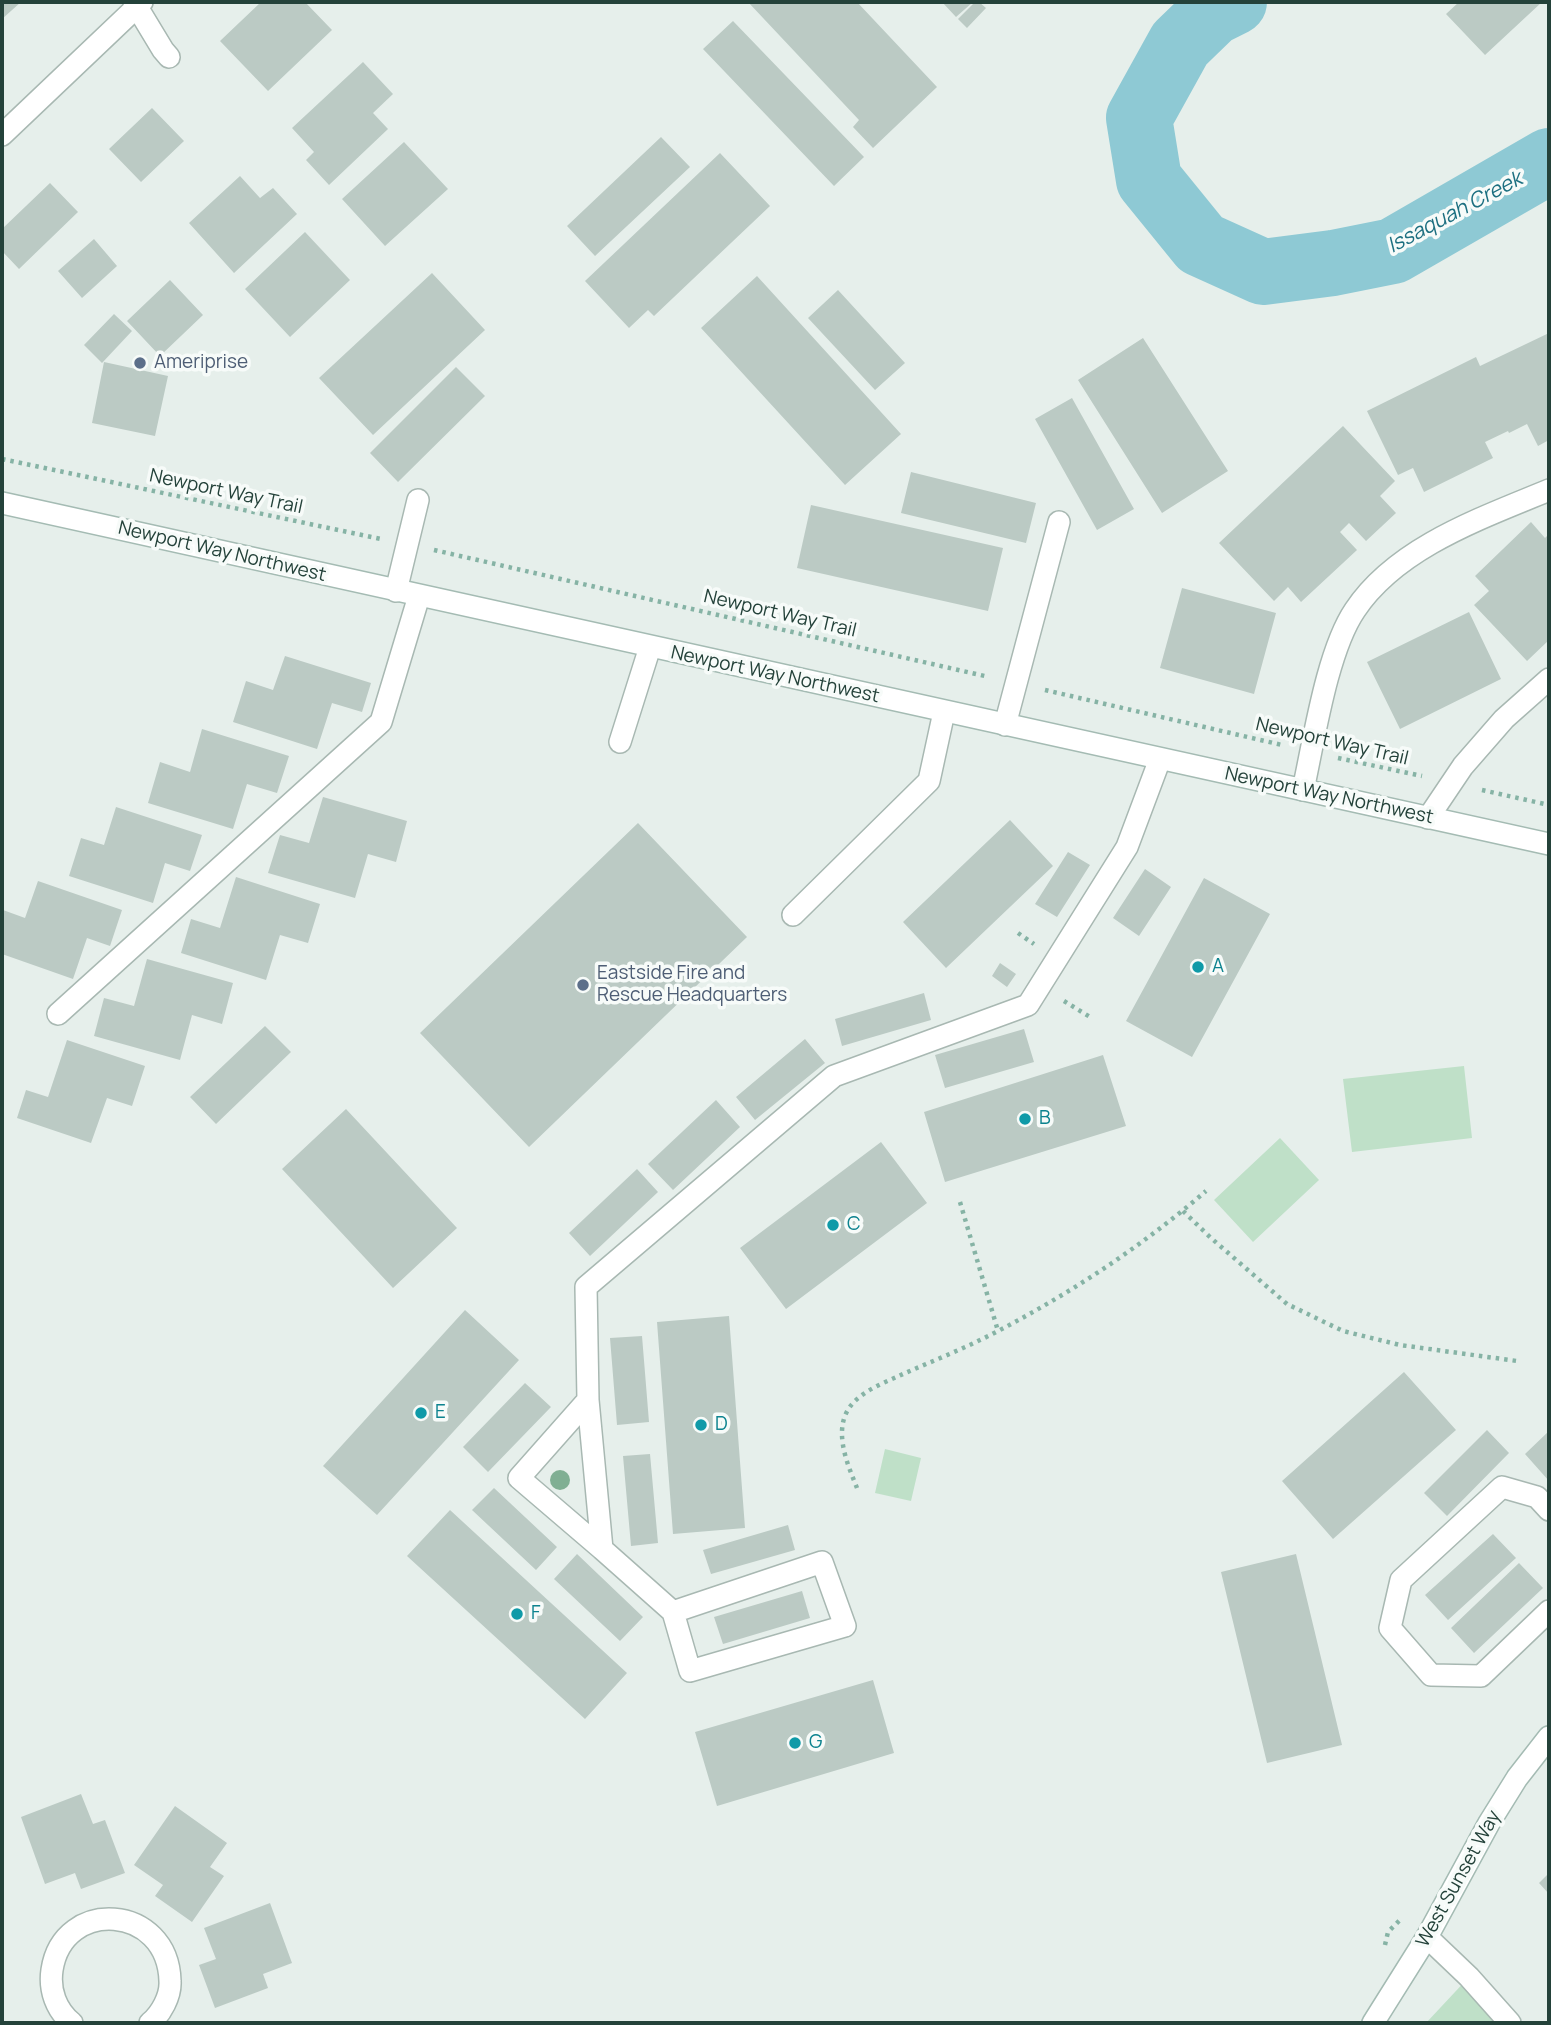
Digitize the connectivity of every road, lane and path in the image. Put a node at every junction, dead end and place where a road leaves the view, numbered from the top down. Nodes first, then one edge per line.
1 (138, 3) edge
2 (169, 57) dead end
3 (2, 135) edge
4 (2, 459) edge
5 (1549, 490) edge
6 (418, 500) dead end
7 (2, 503) edge
8 (1059, 522) dead end
9 (407, 544) junction
10 (396, 591) junction
11 (419, 596) junction
12 (650, 647) junction
13 (1549, 679) edge
14 (1017, 683) junction
15 (944, 712) junction
16 (1006, 725) junction
17 (620, 742) dead end
18 (1311, 752) junction
19 (1160, 759) junction
20 (1452, 783) junction
21 (1303, 790) junction
22 (1549, 805) edge
23 (1428, 818) junction
24 (1549, 844) edge
25 (793, 915) dead end
26 (58, 1014) dead end
27 (1206, 1191) dead end
28 (960, 1202) dead end
29 (1183, 1211) junction
30 (998, 1331) junction
31 (1517, 1361) dead end
32 (588, 1400) junction
33 (857, 1488) dead end
34 (1549, 1510) edge
35 (602, 1549) junction
36 (1549, 1611) edge
37 (673, 1612) junction
38 (1549, 1737) edge
39 (1427, 1937) junction
40 (72, 2023) edge
41 (150, 2023) edge
42 (1373, 2023) edge
43 (1510, 2023) edge

1 - 2 street
1 - 3 street
4 - 9 path, Newport Way Trail
5 - 18 street
6 - 9 street
7 - 10 street, Newport Way Northwest
8 - 14 street
9 - 10 street
9 - 14 path, Newport Way Trail
10 - 11 street, Newport Way Northwest
11 - 12 street, Newport Way Northwest
11 - 26 street
12 - 15 street, Newport Way Northwest
12 - 17 street
13 - 20 street
14 - 16 street
14 - 18 path, Newport Way Trail
15 - 16 street, Newport Way Northwest
15 - 25 street
16 - 19 street, Newport Way Northwest
18 - 20 path, Newport Way Trail
18 - 21 street
19 - 21 street, Newport Way Northwest
19 - 32 street
20 - 22 path, Newport Way Trail
20 - 23 street
21 - 23 street, Newport Way Northwest
23 - 24 street, Newport Way Northwest
27 - 29 path
28 - 30 path
29 - 30 path
29 - 31 path
30 - 33 path
32 - 35 street
32 - 35 street
34 - 36 street
35 - 37 street
37 - 37 street
38 - 39 street, West Sunset Way
39 - 42 street, West Sunset Way
39 - 43 street
40 - 41 street

